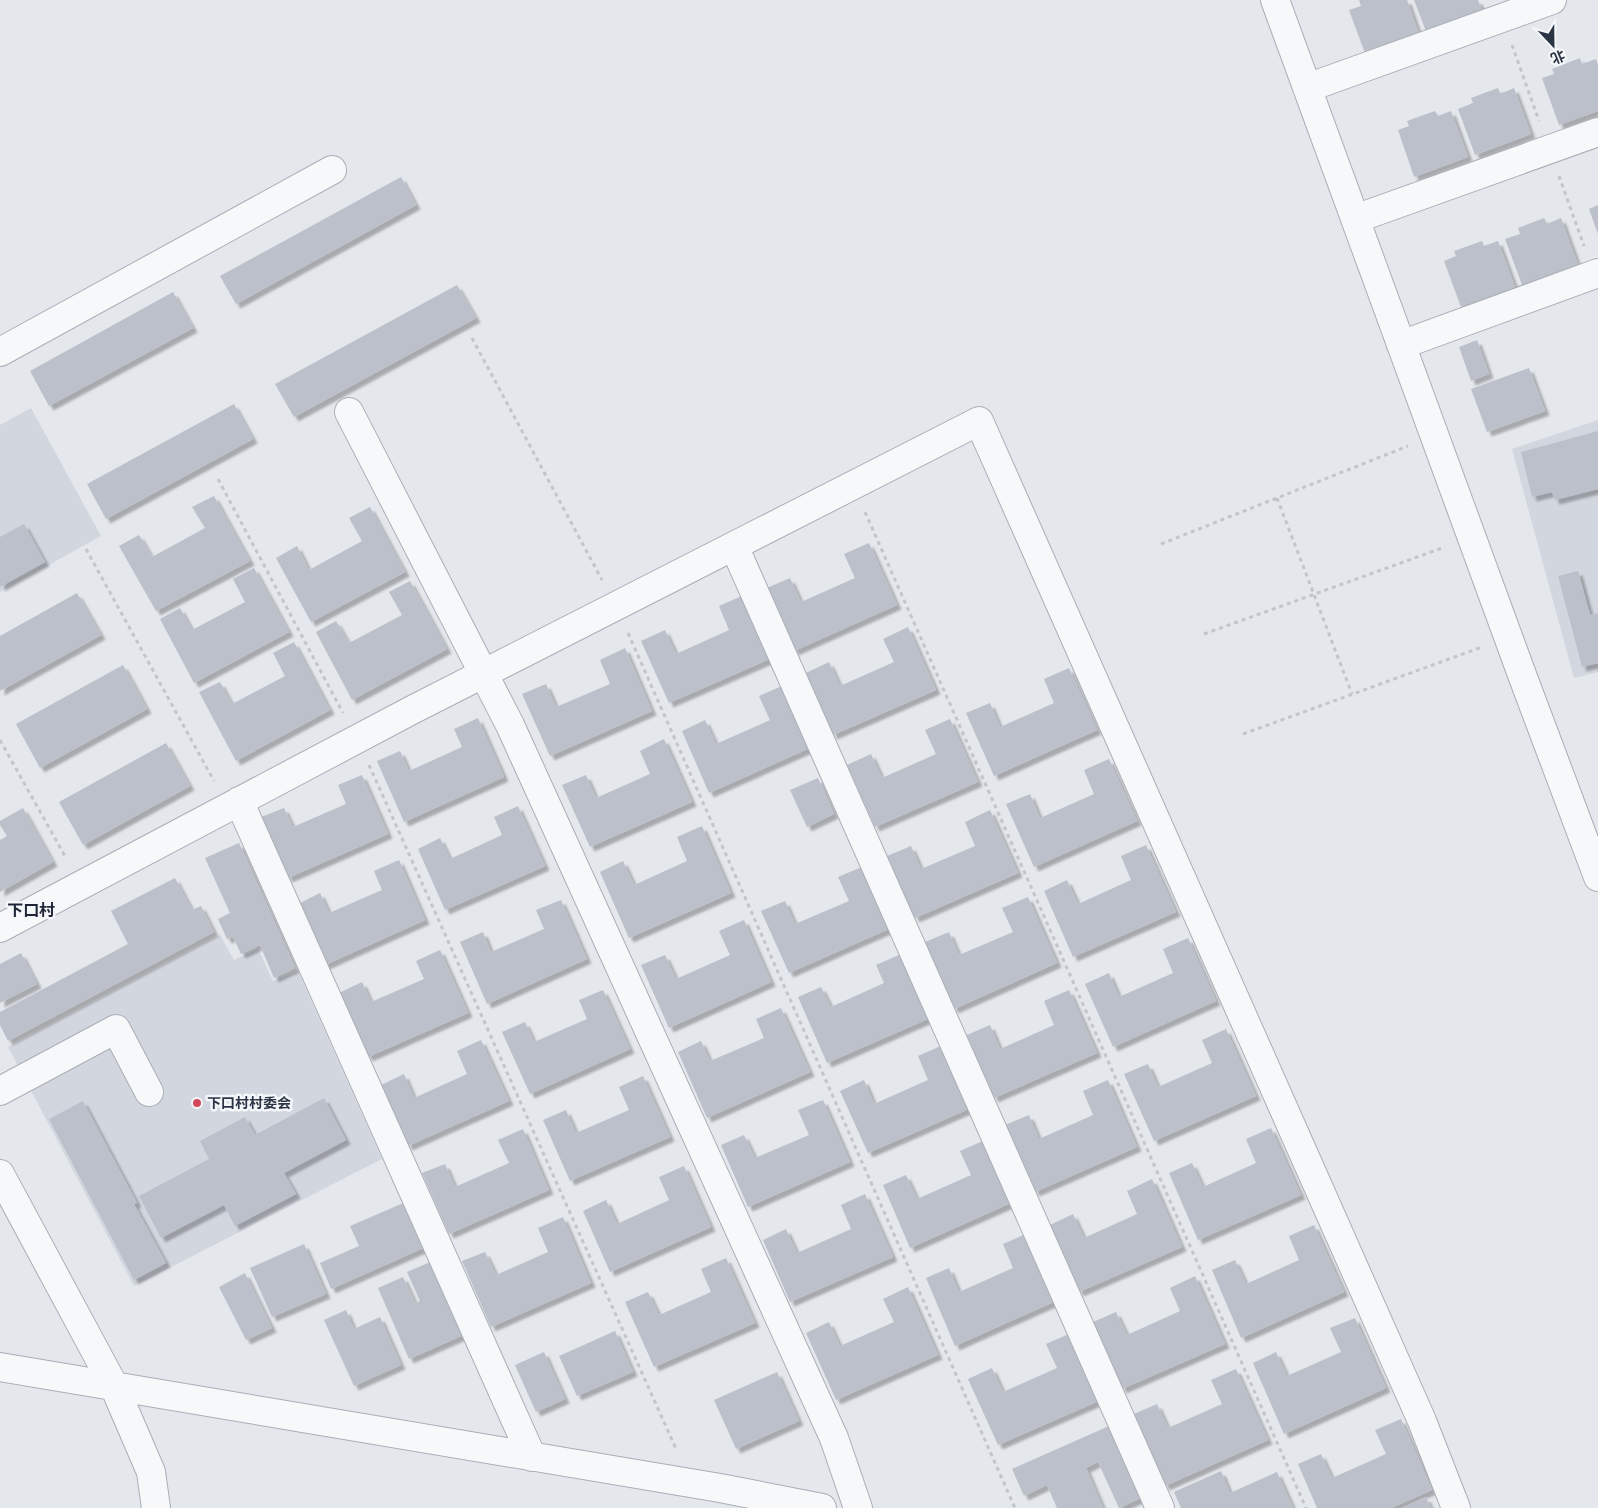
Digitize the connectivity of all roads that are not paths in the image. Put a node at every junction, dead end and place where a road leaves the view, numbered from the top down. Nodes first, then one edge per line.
1 (1275, 0) edge
2 (1552, 0) edge
3 (1307, 88) junction
4 (1598, 132) edge
5 (332, 170) dead end
6 (1355, 219) junction
7 (1598, 274) edge
8 (1401, 345) junction
9 (0, 352) edge
10 (349, 412) dead end
11 (734, 546) junction
12 (484, 674) junction
13 (234, 804) junction
14 (1598, 877) edge
15 (0, 928) edge
16 (0, 1091) edge
17 (149, 1092) dead end
18 (0, 1174) edge
19 (0, 1367) edge
20 (114, 1386) junction
21 (532, 1457) junction
22 (156, 1508) edge
23 (822, 1508) edge
24 (858, 1508) edge
25 (1160, 1508) edge
26 (1456, 1508) edge

1 - 3 street
2 - 3 street
3 - 6 street
4 - 6 street
5 - 9 street
6 - 8 street
7 - 8 street
8 - 14 street
10 - 12 street
11 - 12 street
11 - 25 street
11 - 26 street
12 - 13 street
12 - 24 street
13 - 15 street
13 - 21 street
16 - 17 street
18 - 20 street
19 - 20 street
20 - 21 street
20 - 22 street
21 - 23 street

